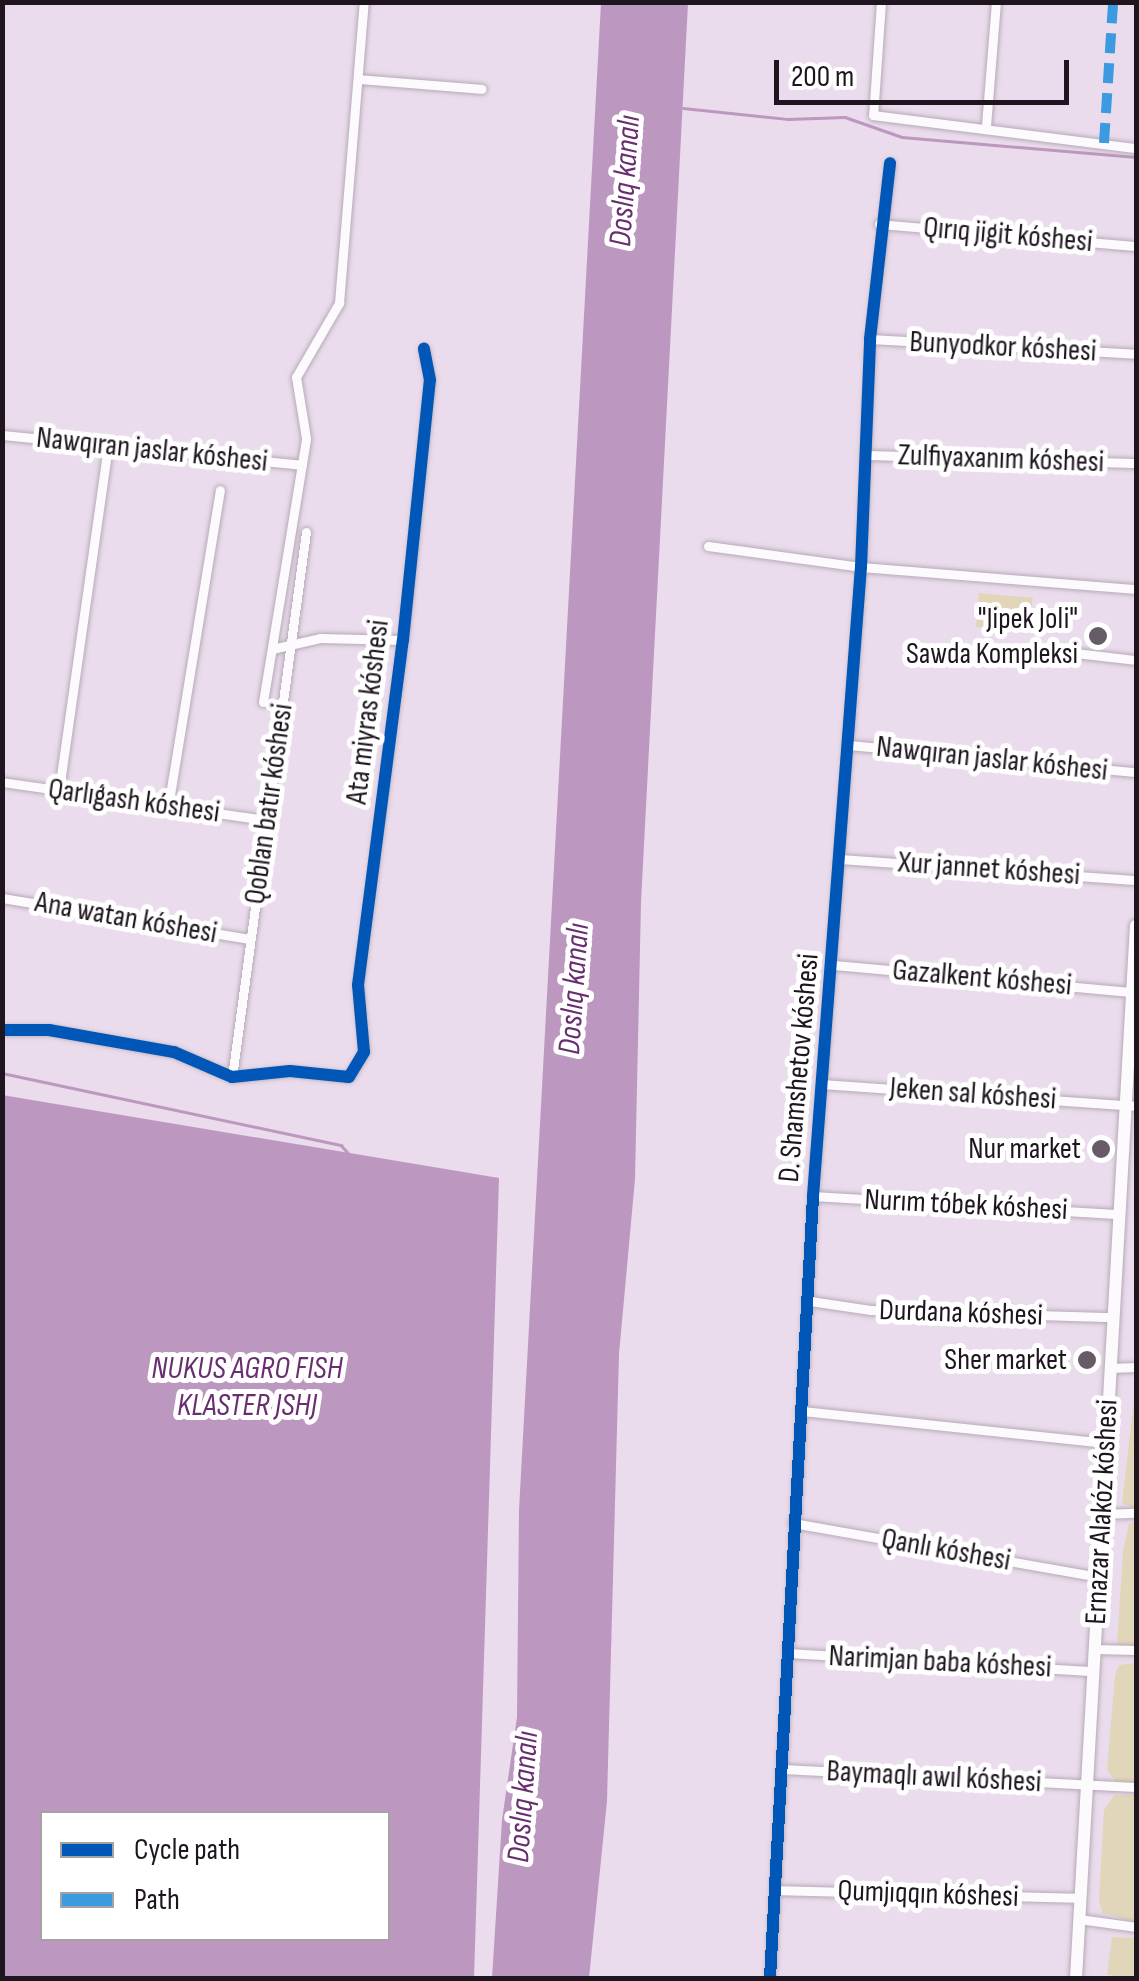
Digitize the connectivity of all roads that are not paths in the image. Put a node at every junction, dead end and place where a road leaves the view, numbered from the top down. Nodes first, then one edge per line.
1 (364, 2) edge
2 (881, 2) edge
3 (996, 2) edge
4 (358, 79) junction
5 (482, 89) dead end
6 (986, 126) junction
7 (1136, 148) edge
8 (890, 162) dead end
9 (879, 224) junction
10 (1136, 246) edge
11 (870, 340) junction
12 (424, 349) dead end
13 (1136, 354) edge
14 (2, 436) edge
15 (108, 444) junction
16 (865, 455) junction
17 (1136, 463) edge
18 (302, 465) junction
19 (220, 490) dead end
20 (306, 532) dead end
21 (708, 546) dead end
22 (862, 567) junction
23 (1136, 589) edge
24 (403, 640) junction
25 (293, 644) junction
26 (272, 649) junction
27 (1058, 651) dead end
28 (1136, 660) edge
29 (263, 702) dead end
30 (848, 745) junction
31 (1136, 772) edge
32 (2, 782) edge
33 (58, 790) junction
34 (168, 807) junction
35 (266, 820) junction
36 (840, 858) junction
37 (1136, 880) edge
38 (2, 898) edge
39 (1136, 926) edge
40 (250, 939) junction
41 (1135, 958) edge
42 (834, 965) junction
43 (1132, 992) junction
44 (2, 1030) edge
45 (232, 1077) junction
46 (822, 1084) junction
47 (1131, 1105) edge
48 (814, 1196) junction
49 (1119, 1214) junction
50 (810, 1301) junction
51 (1113, 1317) junction
52 (1110, 1368) junction
53 (1136, 1368) edge
54 (802, 1411) junction
55 (1106, 1443) junction
56 (1136, 1513) edge
57 (1102, 1514) junction
58 (793, 1523) junction
59 (1098, 1577) junction
60 (1094, 1649) junction
61 (1136, 1650) edge
62 (788, 1652) junction
63 (1093, 1671) junction
64 (782, 1770) junction
65 (1086, 1784) junction
66 (1136, 1787) edge
67 (776, 1890) junction
68 (1080, 1898) junction
69 (1080, 1920) junction
70 (1136, 1927) edge
71 (770, 1978) edge
72 (1076, 1978) edge

1 - 4 street
2 - 6 street
3 - 6 street
4 - 5 street
4 - 18 street, Qoblan batır kóshesi
6 - 7 street
8 - 9 street, D. Shamshetov kóshesi
9 - 10 street, Qırıq jigit kóshesi
9 - 11 street, D. Shamshetov kóshesi
11 - 13 street, Bunyodkor kóshesi
11 - 16 street, D. Shamshetov kóshesi
12 - 24 street, Ata miyras kóshesi
14 - 15 street, Nawqıran jaslar kóshesi
15 - 18 street, Nawqıran jaslar kóshesi
15 - 33 street
16 - 17 street, Zulfiyaxanım kóshesi
16 - 22 street, D. Shamshetov kóshesi
18 - 26 street, Qoblan batır kóshesi
19 - 34 street
20 - 25 street, Qoblan batır kóshesi
21 - 22 street
22 - 23 street
22 - 30 street, D. Shamshetov kóshesi
24 - 25 street
24 - 45 street, Ata miyras kóshesi
25 - 26 street
25 - 35 street, Qoblan batır kóshesi
26 - 29 street, Qoblan batır kóshesi
27 - 28 street
30 - 31 street, Nawqıran jaslar kóshesi
30 - 36 street, D. Shamshetov kóshesi
32 - 33 street, Qarlıǵash kóshesi
33 - 34 street, Qarlıǵash kóshesi
34 - 35 street, Qarlıǵash kóshesi
35 - 40 street, Qoblan batır kóshesi
36 - 37 street, Xur jannet kóshesi
36 - 42 street, D. Shamshetov kóshesi
38 - 40 street, Ana watan kóshesi
39 - 41 main road, Ernazar Alakóz kóshesi
40 - 45 street, Qoblan batır kóshesi
41 - 43 main road, Ernazar Alakóz kóshesi
42 - 43 street, Gazalkent kóshesi
42 - 46 street, D. Shamshetov kóshesi
43 - 47 main road, Ernazar Alakóz kóshesi
44 - 45 street
46 - 47 street, Jeken sal kóshesi
46 - 48 street, D. Shamshetov kóshesi
47 - 49 main road, Ernazar Alakóz kóshesi
48 - 49 street, Nurım tóbek kóshesi
48 - 50 street, D. Shamshetov kóshesi
49 - 51 main road, Ernazar Alakóz kóshesi
50 - 51 street, Durdana kóshesi
50 - 54 street, D. Shamshetov kóshesi
51 - 52 main road, Ernazar Alakóz kóshesi
52 - 53 street
52 - 55 main road, Ernazar Alakóz kóshesi
54 - 55 street
54 - 58 street, D. Shamshetov kóshesi
55 - 57 main road, Ernazar Alakóz kóshesi
56 - 57 street
57 - 59 main road, Ernazar Alakóz kóshesi
58 - 59 street, Qanlı kóshesi
58 - 62 street, D. Shamshetov kóshesi
59 - 60 main road, Ernazar Alakóz kóshesi
60 - 61 street
60 - 63 main road, Ernazar Alakóz kóshesi
62 - 63 street, Narimjan baba kóshesi
62 - 64 street, D. Shamshetov kóshesi
63 - 65 main road, Ernazar Alakóz kóshesi
64 - 65 street, Baymaqlı awıl kóshesi
64 - 67 street, D. Shamshetov kóshesi
65 - 66 street, Baymaqlı awıl kóshesi
65 - 68 main road, Ernazar Alakóz kóshesi
67 - 68 street, Qumjıqqın kóshesi
67 - 71 street, D. Shamshetov kóshesi
68 - 69 main road, Ernazar Alakóz kóshesi
69 - 70 street
69 - 72 main road, Ernazar Alakóz kóshesi

